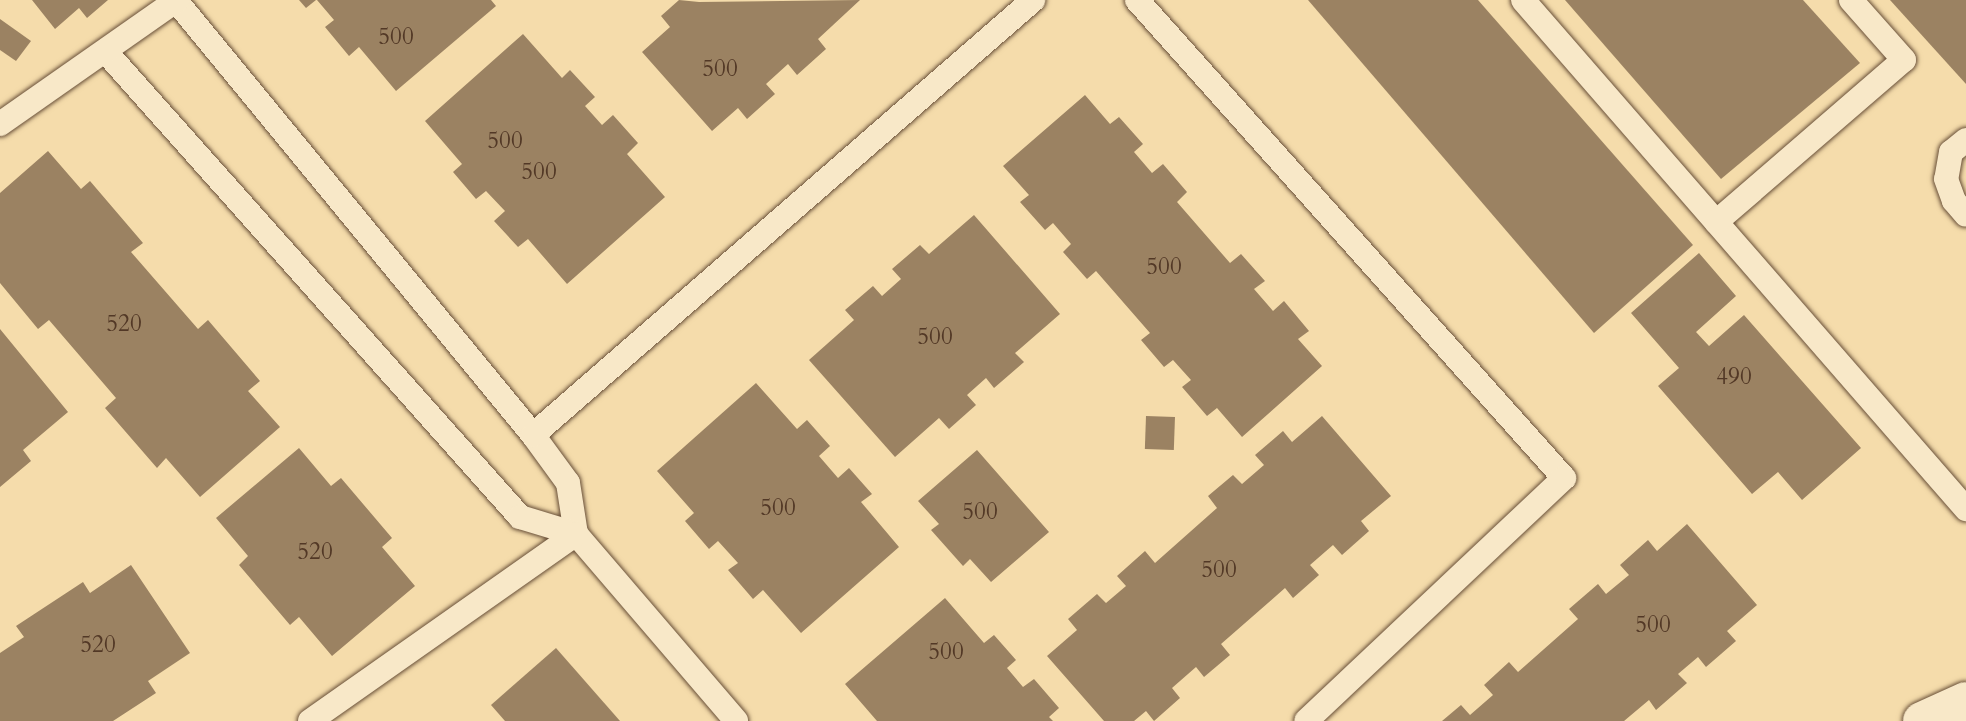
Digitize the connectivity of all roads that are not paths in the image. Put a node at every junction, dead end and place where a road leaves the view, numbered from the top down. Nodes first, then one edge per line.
1 (1033, 0) edge
2 (1137, 0) edge
3 (1523, 0) edge
4 (1851, 0) edge
5 (177, 1) edge
6 (105, 51) junction
7 (2, 120) edge
8 (1966, 140) edge
9 (1966, 215) edge
10 (1716, 222) junction
11 (533, 435) junction
12 (1966, 509) edge
13 (576, 534) junction
14 (1966, 701) edge
15 (310, 721) edge
16 (736, 721) edge
17 (1306, 721) edge
18 (1922, 721) edge

1 - 11 lane
2 - 17 lane
3 - 10 lane
4 - 10 lane
5 - 6 lane
5 - 11 lane
6 - 7 lane
6 - 13 lane
8 - 9 lane
10 - 12 lane
11 - 13 lane
13 - 15 lane
13 - 16 lane
14 - 18 street

